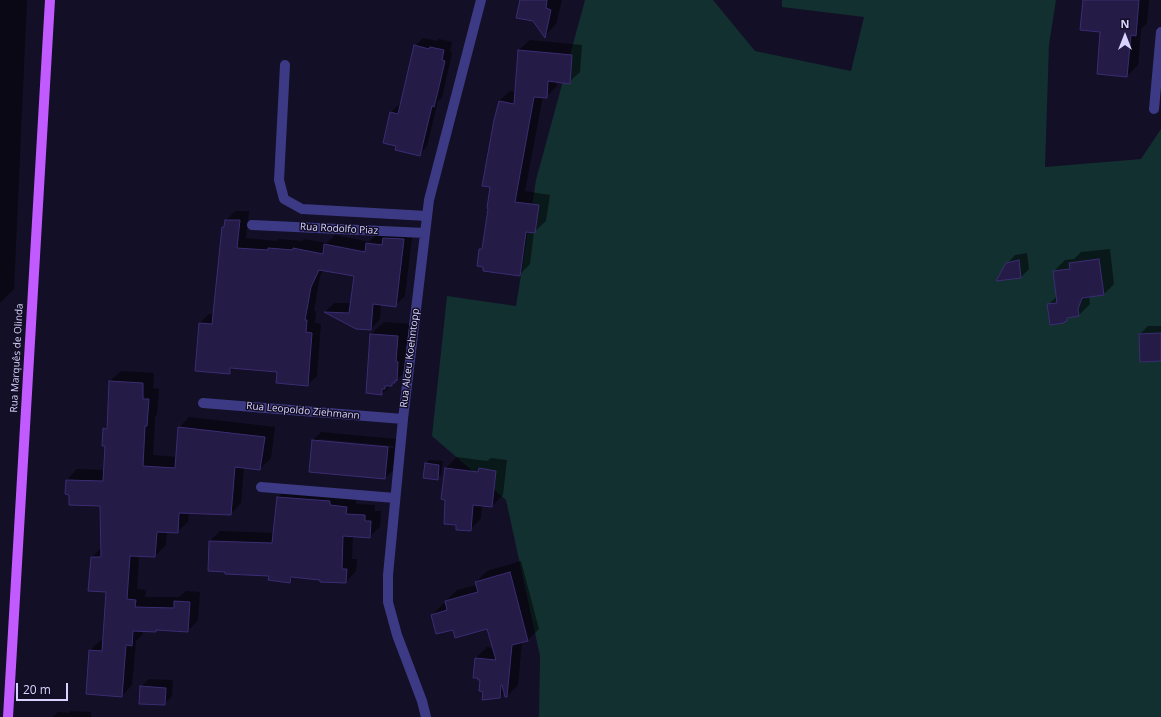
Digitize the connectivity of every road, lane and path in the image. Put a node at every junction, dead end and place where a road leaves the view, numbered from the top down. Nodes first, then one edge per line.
1 (50, 0) edge
2 (481, 0) edge
3 (1161, 32) edge
4 (286, 65) dead end
5 (1154, 108) dead end
6 (427, 216) junction
7 (252, 225) dead end
8 (425, 233) junction
9 (203, 403) dead end
10 (403, 419) junction
11 (261, 487) dead end
12 (395, 498) junction
13 (8, 717) edge
14 (426, 717) edge

1 - 13 main road, Rua Marquês de Olinda
2 - 6 street, Rua Alceu Koehntopp
3 - 5 street
4 - 6 street
6 - 8 street, Rua Alceu Koehntopp
7 - 8 street, Rua Rodolfo Piaz
8 - 10 street, Rua Alceu Koehntopp
9 - 10 street, Rua Leopoldo Ziehmann
10 - 12 street, Rua Alceu Koehntopp
11 - 12 street
12 - 14 street, Rua Alceu Koehntopp

